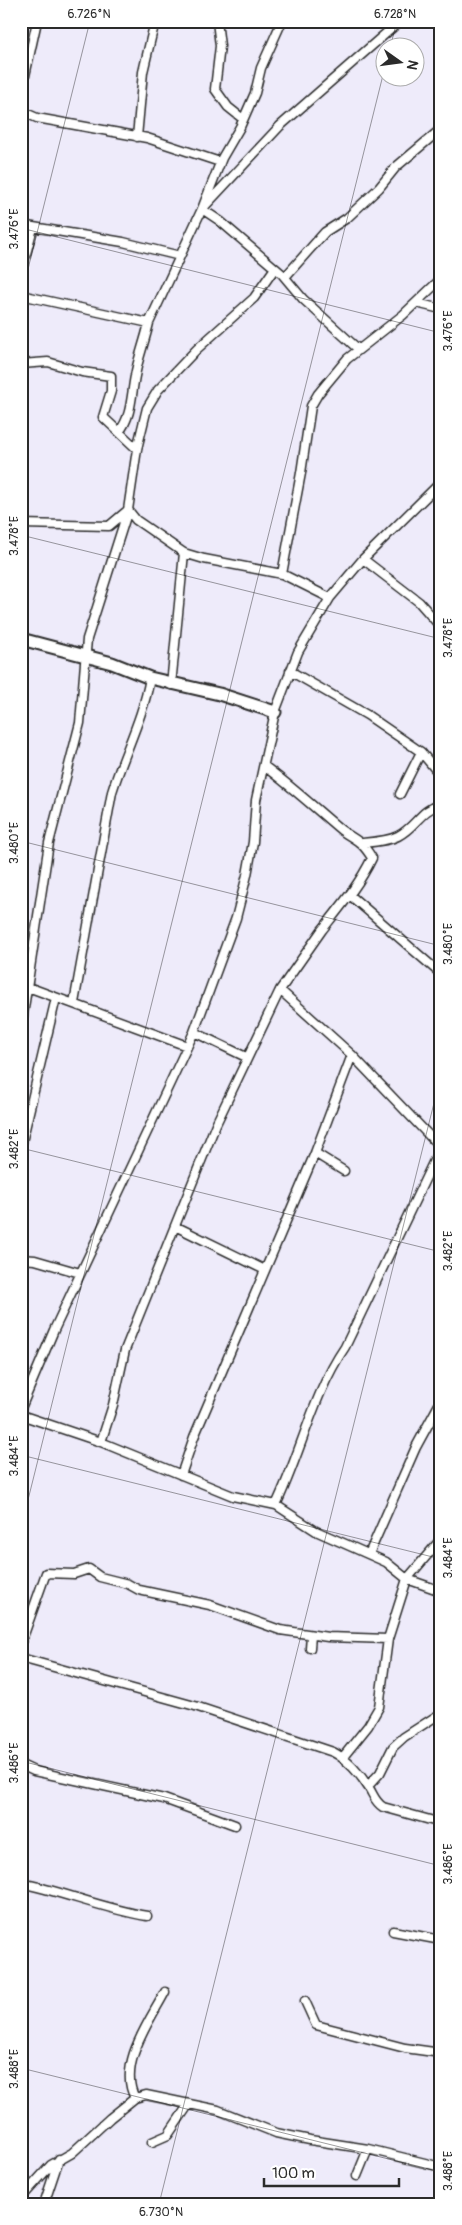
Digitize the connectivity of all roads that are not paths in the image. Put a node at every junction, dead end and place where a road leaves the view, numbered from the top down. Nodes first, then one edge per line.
1 (37, 21) edge
2 (155, 21) edge
3 (217, 21) edge
4 (282, 21) edge
5 (400, 21) edge
6 (21, 94) edge
7 (21, 111) edge
8 (243, 119) junction
9 (441, 129) edge
10 (137, 137) junction
11 (220, 162) junction
12 (202, 209) junction
13 (21, 225) edge
14 (32, 228) junction
15 (180, 256) junction
16 (275, 268) junction
17 (21, 272) edge
18 (285, 277) junction
19 (441, 279) edge
20 (21, 296) edge
21 (416, 303) junction
22 (441, 309) edge
23 (149, 323) junction
24 (358, 349) junction
25 (21, 364) edge
26 (119, 432) junction
27 (137, 450) junction
28 (441, 482) edge
29 (128, 510) junction
30 (21, 524) edge
31 (184, 553) junction
32 (363, 559) junction
33 (282, 574) junction
34 (330, 598) junction
35 (441, 627) edge
36 (21, 640) edge
37 (85, 657) junction
38 (290, 671) junction
39 (150, 678) junction
40 (172, 685) junction
41 (275, 712) junction
42 (421, 752) junction
43 (264, 766) junction
44 (441, 776) edge
45 (400, 794) dead end
46 (441, 804) edge
47 (363, 843) junction
48 (351, 896) junction
49 (441, 974) edge
50 (28, 987) junction
51 (280, 990) junction
52 (56, 998) junction
53 (74, 1003) junction
54 (21, 1028) edge
55 (194, 1032) junction
56 (187, 1046) junction
57 (352, 1055) junction
58 (246, 1057) junction
59 (21, 1146) edge
60 (441, 1148) edge
61 (315, 1153) junction
62 (344, 1170) dead end
63 (176, 1227) junction
64 (21, 1259) edge
65 (265, 1270) junction
66 (80, 1274) junction
67 (441, 1401) edge
68 (21, 1408) edge
69 (21, 1415) edge
70 (101, 1442) junction
71 (181, 1474) junction
72 (276, 1505) junction
73 (441, 1539) edge
74 (370, 1554) junction
75 (407, 1579) junction
76 (441, 1591) edge
77 (310, 1635) junction
78 (388, 1639) junction
79 (21, 1643) edge
80 (310, 1648) dead end
81 (21, 1658) edge
82 (441, 1716) edge
83 (343, 1757) junction
84 (21, 1765) edge
85 (368, 1786) junction
86 (441, 1823) edge
87 (235, 1825) dead end
88 (21, 1883) edge
89 (147, 1916) dead end
90 (393, 1931) dead end
91 (441, 1940) edge
92 (165, 1992) dead end
93 (305, 2001) dead end
94 (441, 2053) edge
95 (135, 2098) junction
96 (189, 2104) junction
97 (152, 2142) dead end
98 (368, 2149) junction
99 (59, 2160) junction
100 (441, 2167) edge
101 (357, 2176) dead end
102 (21, 2198) edge
103 (44, 2204) edge

1 - 6 street
2 - 10 street
3 - 8 street
4 - 8 street
5 - 12 street
7 - 10 street
8 - 11 street
9 - 18 street
10 - 11 street
11 - 12 street
12 - 15 street
12 - 16 street
13 - 14 street
14 - 15 street
14 - 17 street
15 - 23 street
16 - 18 street
16 - 27 street
18 - 24 street
19 - 21 street
20 - 23 street
21 - 22 street
21 - 24 street
23 - 26 street
24 - 33 street
25 - 26 street
26 - 27 street
27 - 29 street
28 - 32 street
29 - 30 street
29 - 31 street
29 - 37 street
31 - 33 street
31 - 40 street
32 - 34 street
32 - 35 street
33 - 34 street
34 - 38 street
36 - 37 street
37 - 39 street
37 - 50 street
38 - 41 street
38 - 42 street
39 - 40 street
39 - 53 street
40 - 41 street
41 - 43 street
42 - 44 street
42 - 45 street
43 - 47 street
43 - 55 street
46 - 47 street
47 - 48 street
48 - 49 street
48 - 51 street
50 - 52 street
50 - 54 street
51 - 57 street
51 - 58 street
52 - 53 street
52 - 59 street
53 - 56 street
55 - 56 street
55 - 58 street
56 - 66 street
57 - 60 street
57 - 61 street
58 - 63 street
60 - 72 street
61 - 62 street
61 - 65 street
63 - 65 street
63 - 70 street
64 - 66 street
65 - 71 street
66 - 68 street
67 - 74 street
69 - 70 street
70 - 71 street
71 - 72 street
72 - 74 street
73 - 75 street
74 - 75 street
75 - 76 street
75 - 78 street
77 - 78 street
77 - 79 street
77 - 80 street
78 - 83 street
81 - 83 street
82 - 85 street
83 - 85 street
84 - 87 street
85 - 86 street
88 - 89 street
90 - 91 street
92 - 95 street
93 - 94 street
95 - 96 street
95 - 99 street
96 - 97 street
96 - 98 street
98 - 100 street
98 - 101 street
99 - 102 street
99 - 103 street

